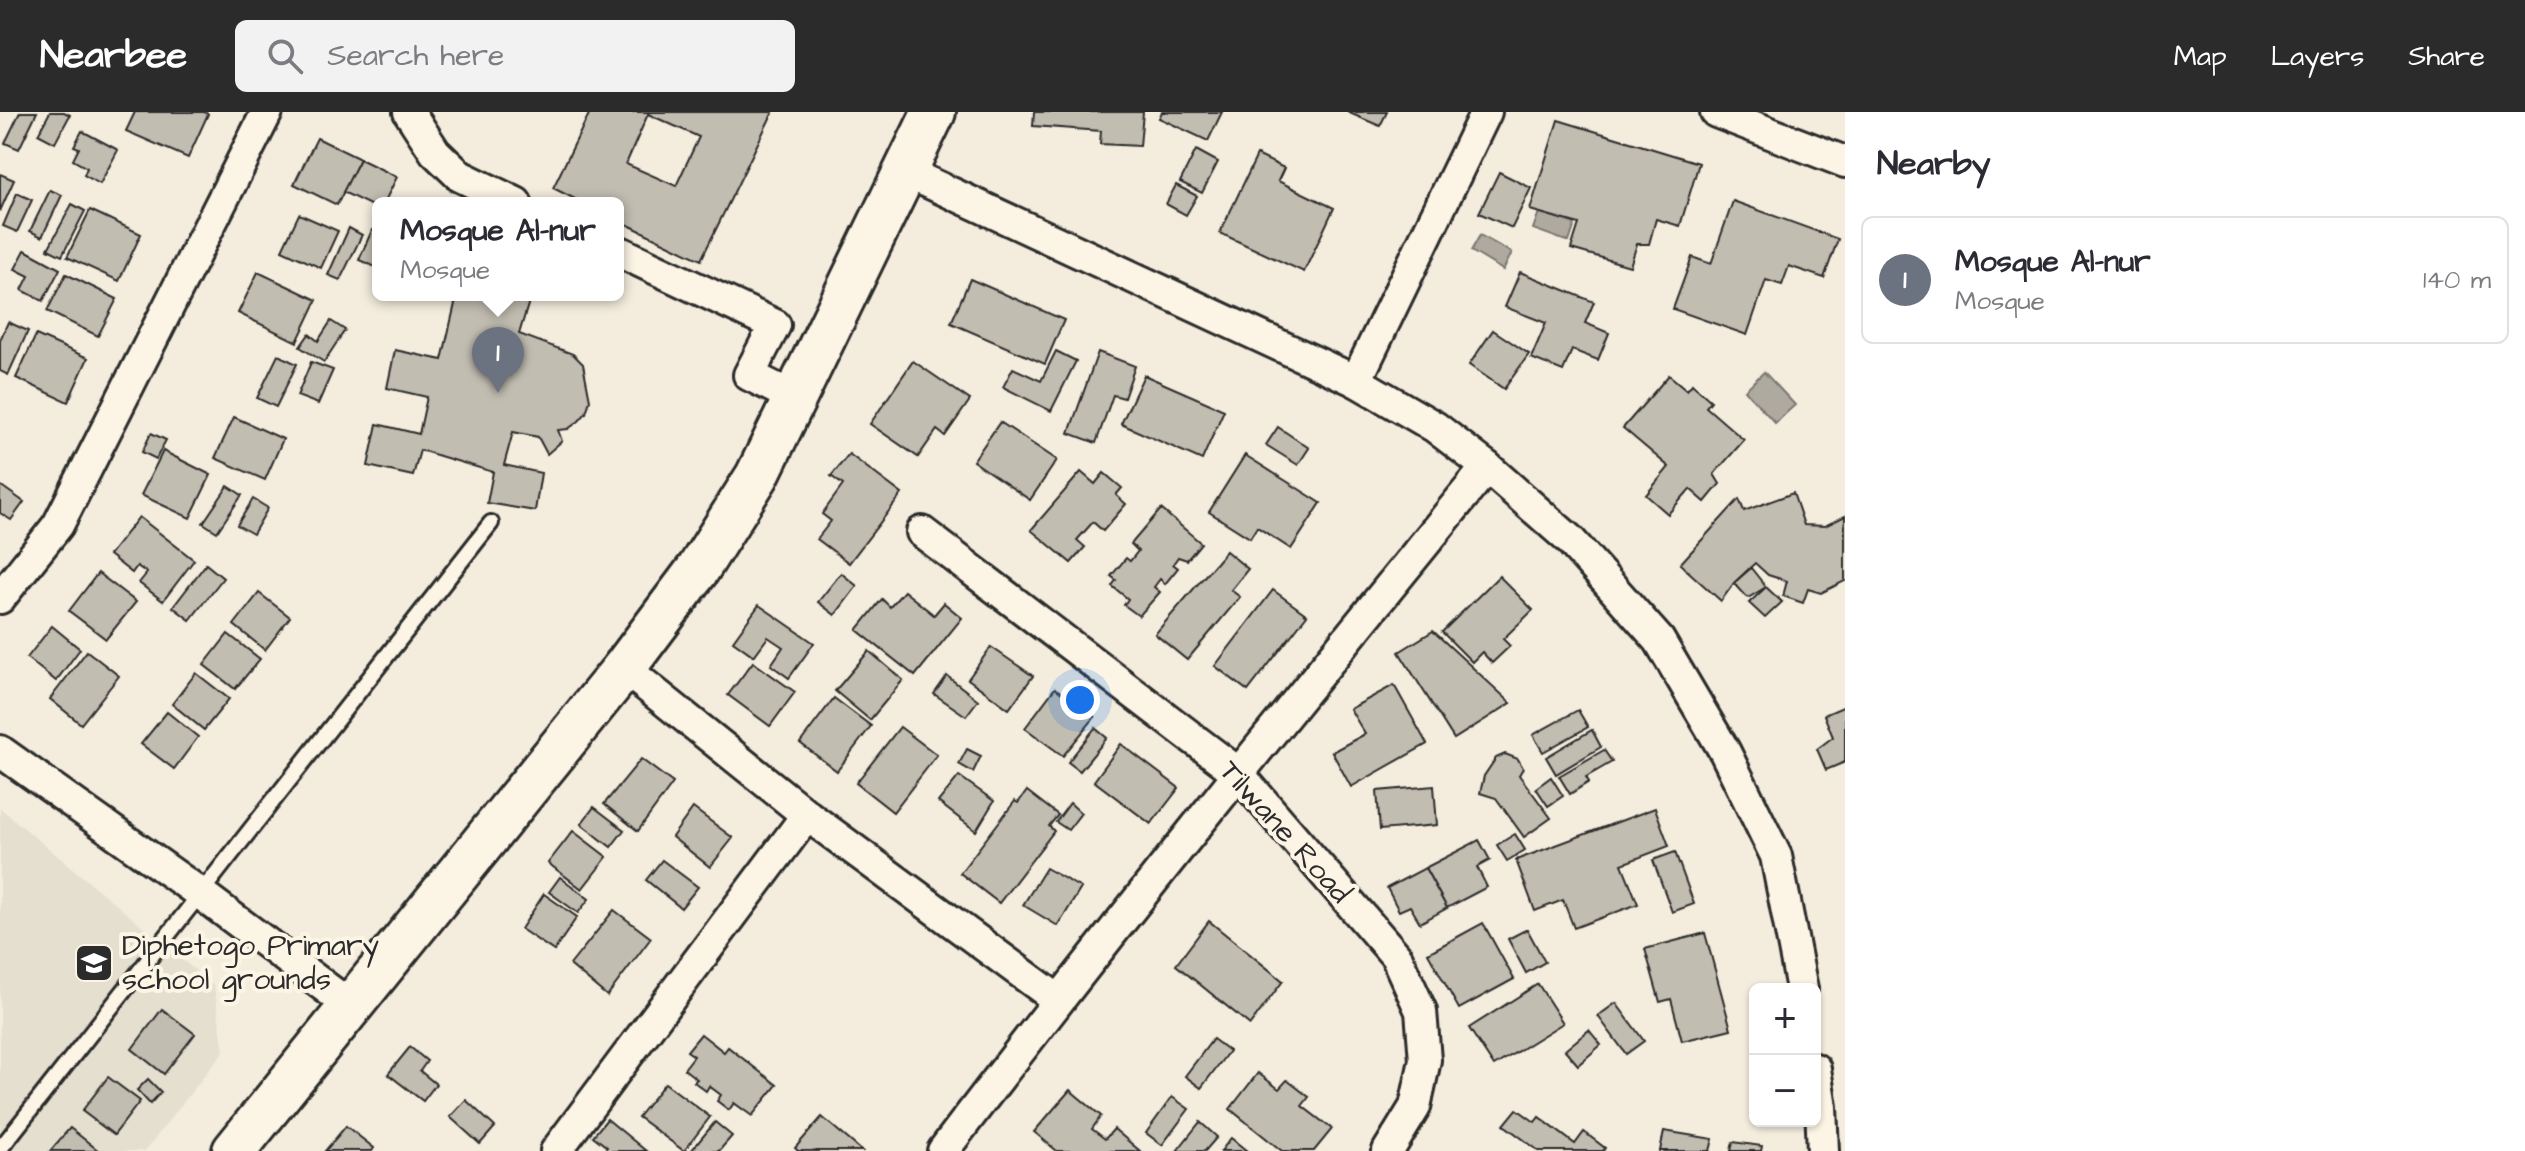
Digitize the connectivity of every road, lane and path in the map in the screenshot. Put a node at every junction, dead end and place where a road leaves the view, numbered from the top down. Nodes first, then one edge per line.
1 (267, 112) edge
2 (409, 112) edge
3 (934, 112) edge
4 (1486, 112) edge
5 (1716, 112) edge
6 (1845, 162) edge
7 (906, 172) junction
8 (504, 197) edge
9 (624, 254) edge
10 (1356, 381) junction
11 (795, 398) junction
12 (1487, 467) junction
13 (491, 523) dead end
14 (922, 532) dead end
15 (0, 598) edge
16 (624, 668) junction
17 (0, 751) edge
18 (1237, 772) junction
19 (807, 815) junction
20 (201, 894) junction
21 (1801, 983) edge
22 (1058, 1000) junction
23 (352, 1007) junction
24 (1821, 1107) edge
25 (0, 1149) edge
26 (234, 1151) edge
27 (556, 1151) edge
28 (943, 1151) edge
29 (1388, 1151) edge
30 (1823, 1151) edge

1 - 15 street
2 - 8 street
3 - 7 street
4 - 10 street
5 - 6 street
7 - 10 street
7 - 11 street
9 - 11 street
10 - 12 street
11 - 16 street
12 - 18 street
12 - 21 street
13 - 20 lane
14 - 18 street, Tilwane Road
16 - 19 street
16 - 23 street
17 - 20 street
18 - 22 street
18 - 29 street, Tilwane Road
19 - 22 street
19 - 27 street
20 - 23 street
20 - 25 lane
22 - 28 street
23 - 26 street
24 - 30 street

